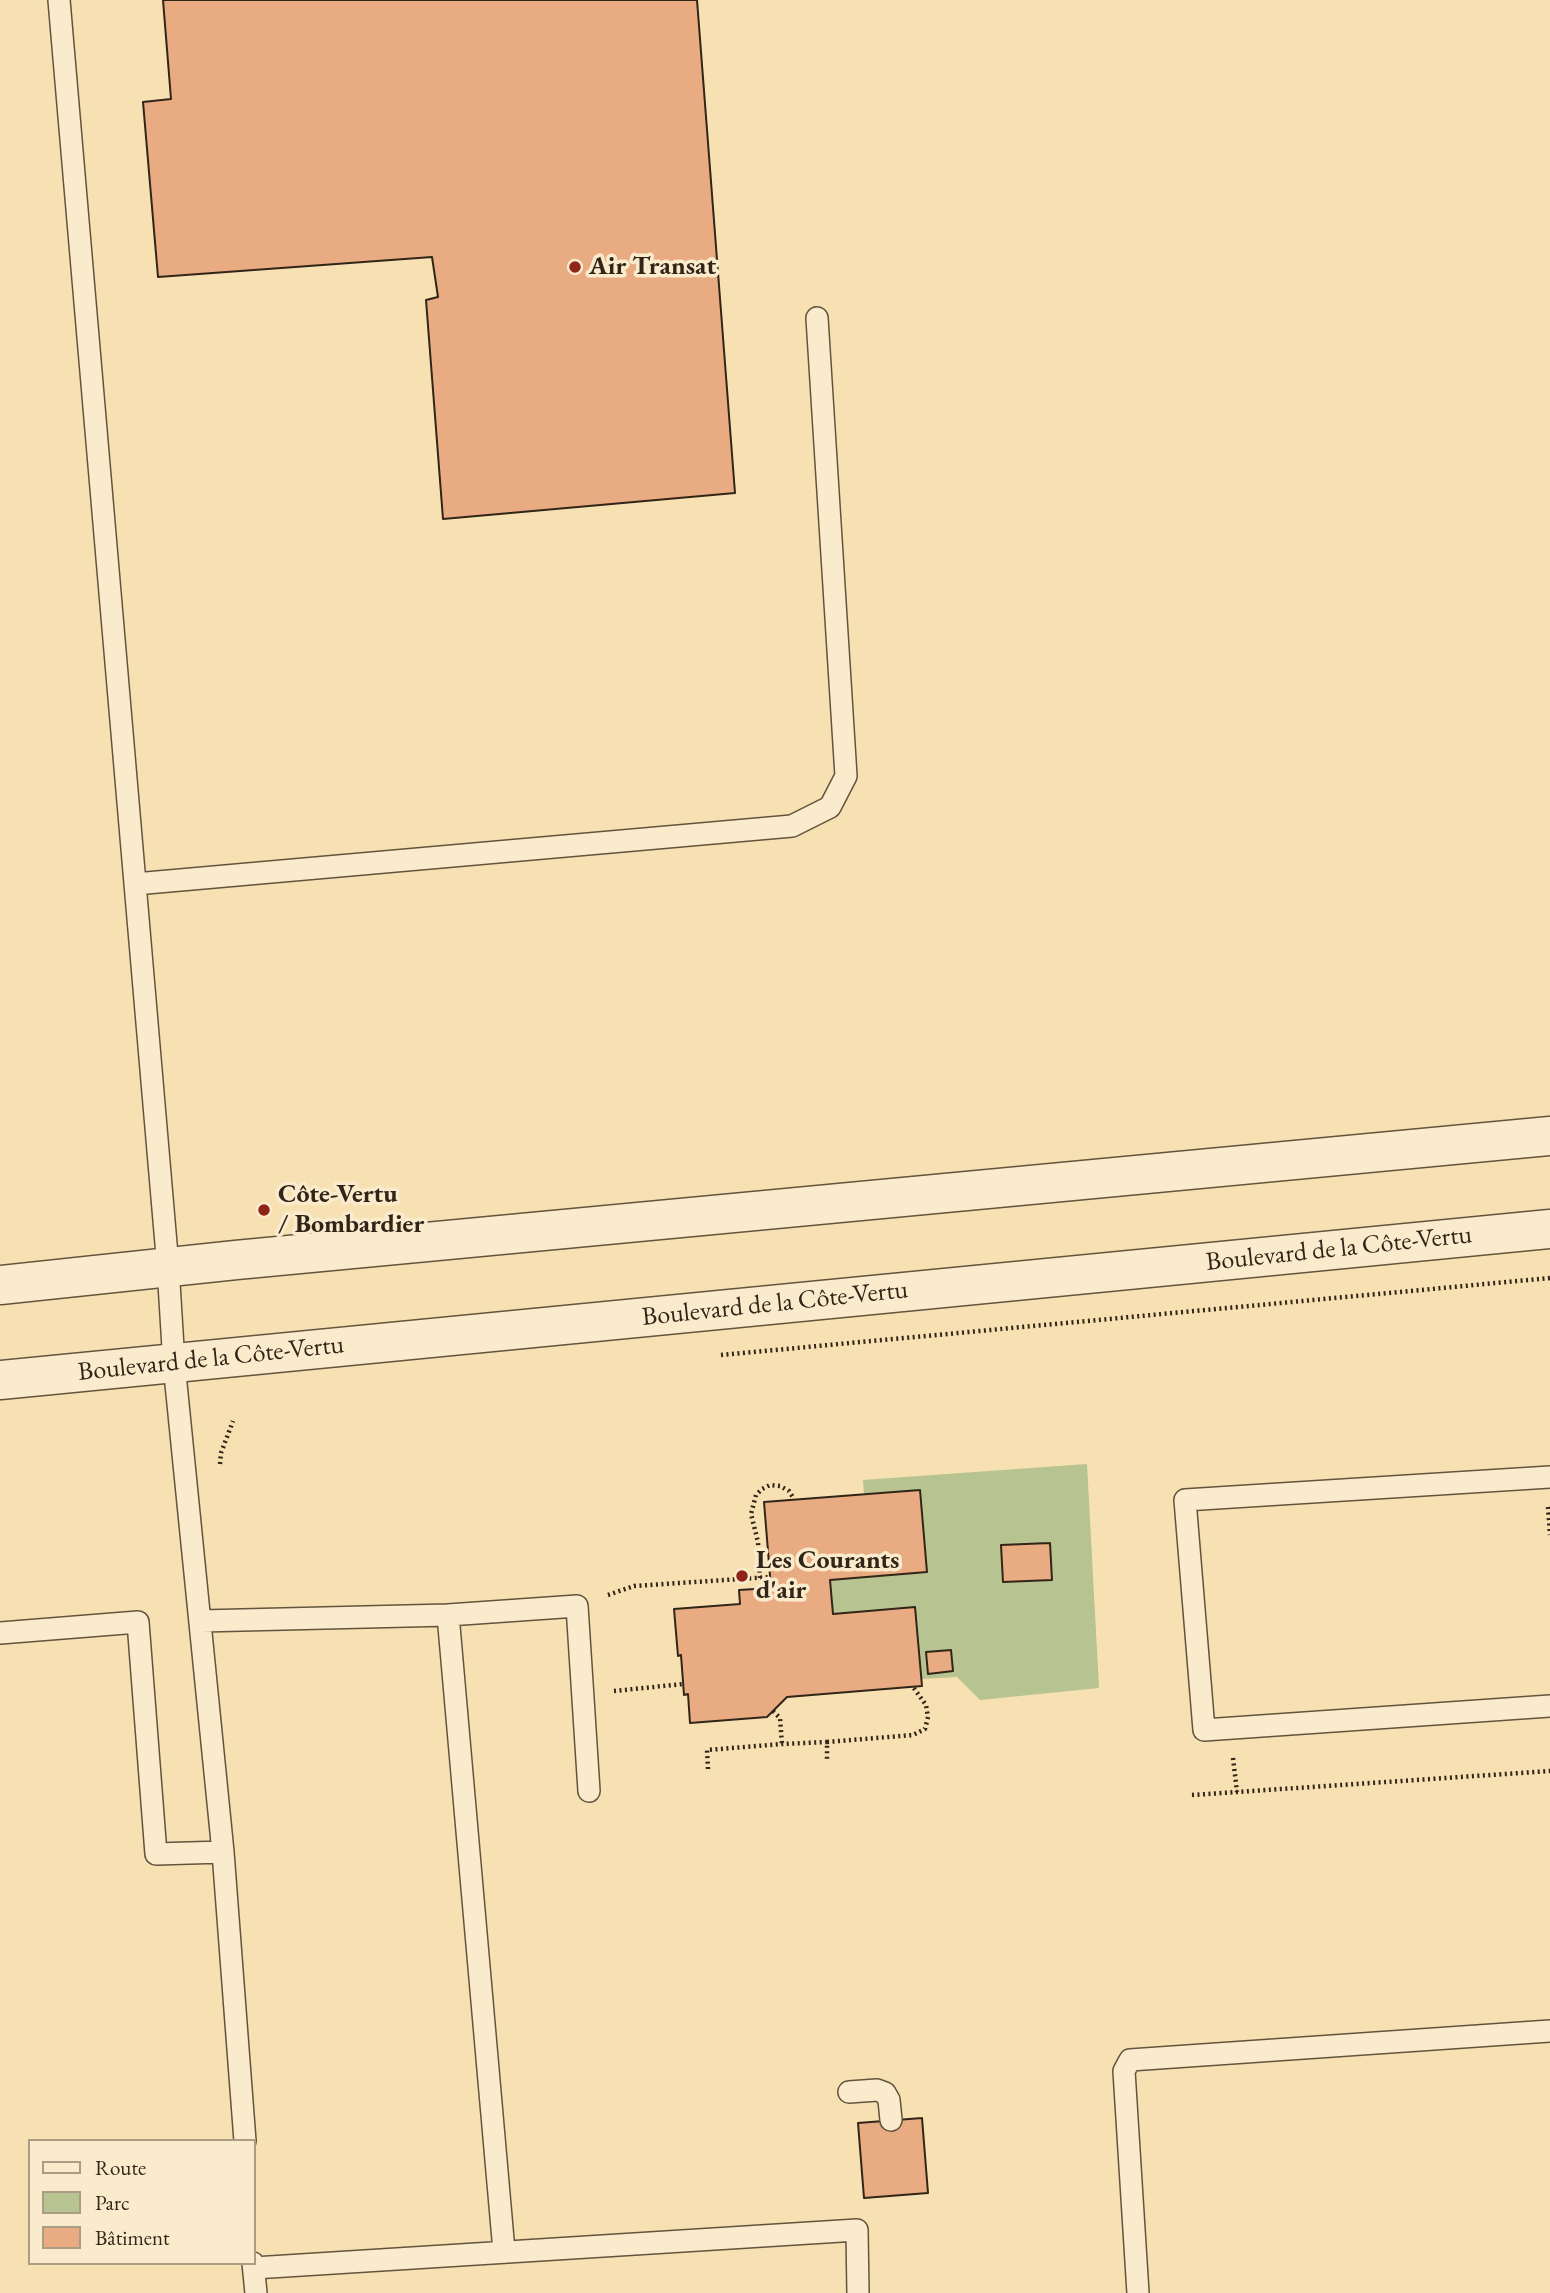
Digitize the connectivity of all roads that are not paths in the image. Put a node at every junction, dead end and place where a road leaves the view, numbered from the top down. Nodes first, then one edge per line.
1 (59, 0) edge
2 (817, 318) dead end
3 (135, 884) junction
4 (1550, 1136) edge
5 (1550, 1229) edge
6 (168, 1267) junction
7 (0, 1285) edge
8 (174, 1364) junction
9 (0, 1380) edge
10 (1550, 1477) edge
11 (448, 1615) junction
12 (201, 1621) junction
13 (0, 1633) edge
14 (1550, 1706) edge
15 (589, 1791) dead end
16 (223, 1852) junction
17 (1550, 2031) edge
18 (849, 2092) dead end
19 (891, 2120) dead end
20 (245, 2139) edge
21 (503, 2252) junction
22 (254, 2265) edge
23 (256, 2265) edge
24 (256, 2293) edge
25 (858, 2293) edge
26 (1138, 2293) edge

1 - 3 lane
2 - 3 lane
3 - 6 lane
4 - 6 street
5 - 8 street, Boulevard de la Côte-Vertu
6 - 7 street
6 - 8 lane
8 - 9 street, Boulevard de la Côte-Vertu
8 - 12 lane
10 - 14 lane
11 - 12 lane
11 - 15 lane
11 - 21 lane
12 - 16 lane
13 - 16 lane
16 - 20 lane
17 - 26 lane
18 - 19 lane
21 - 23 lane
21 - 25 lane
22 - 24 lane

